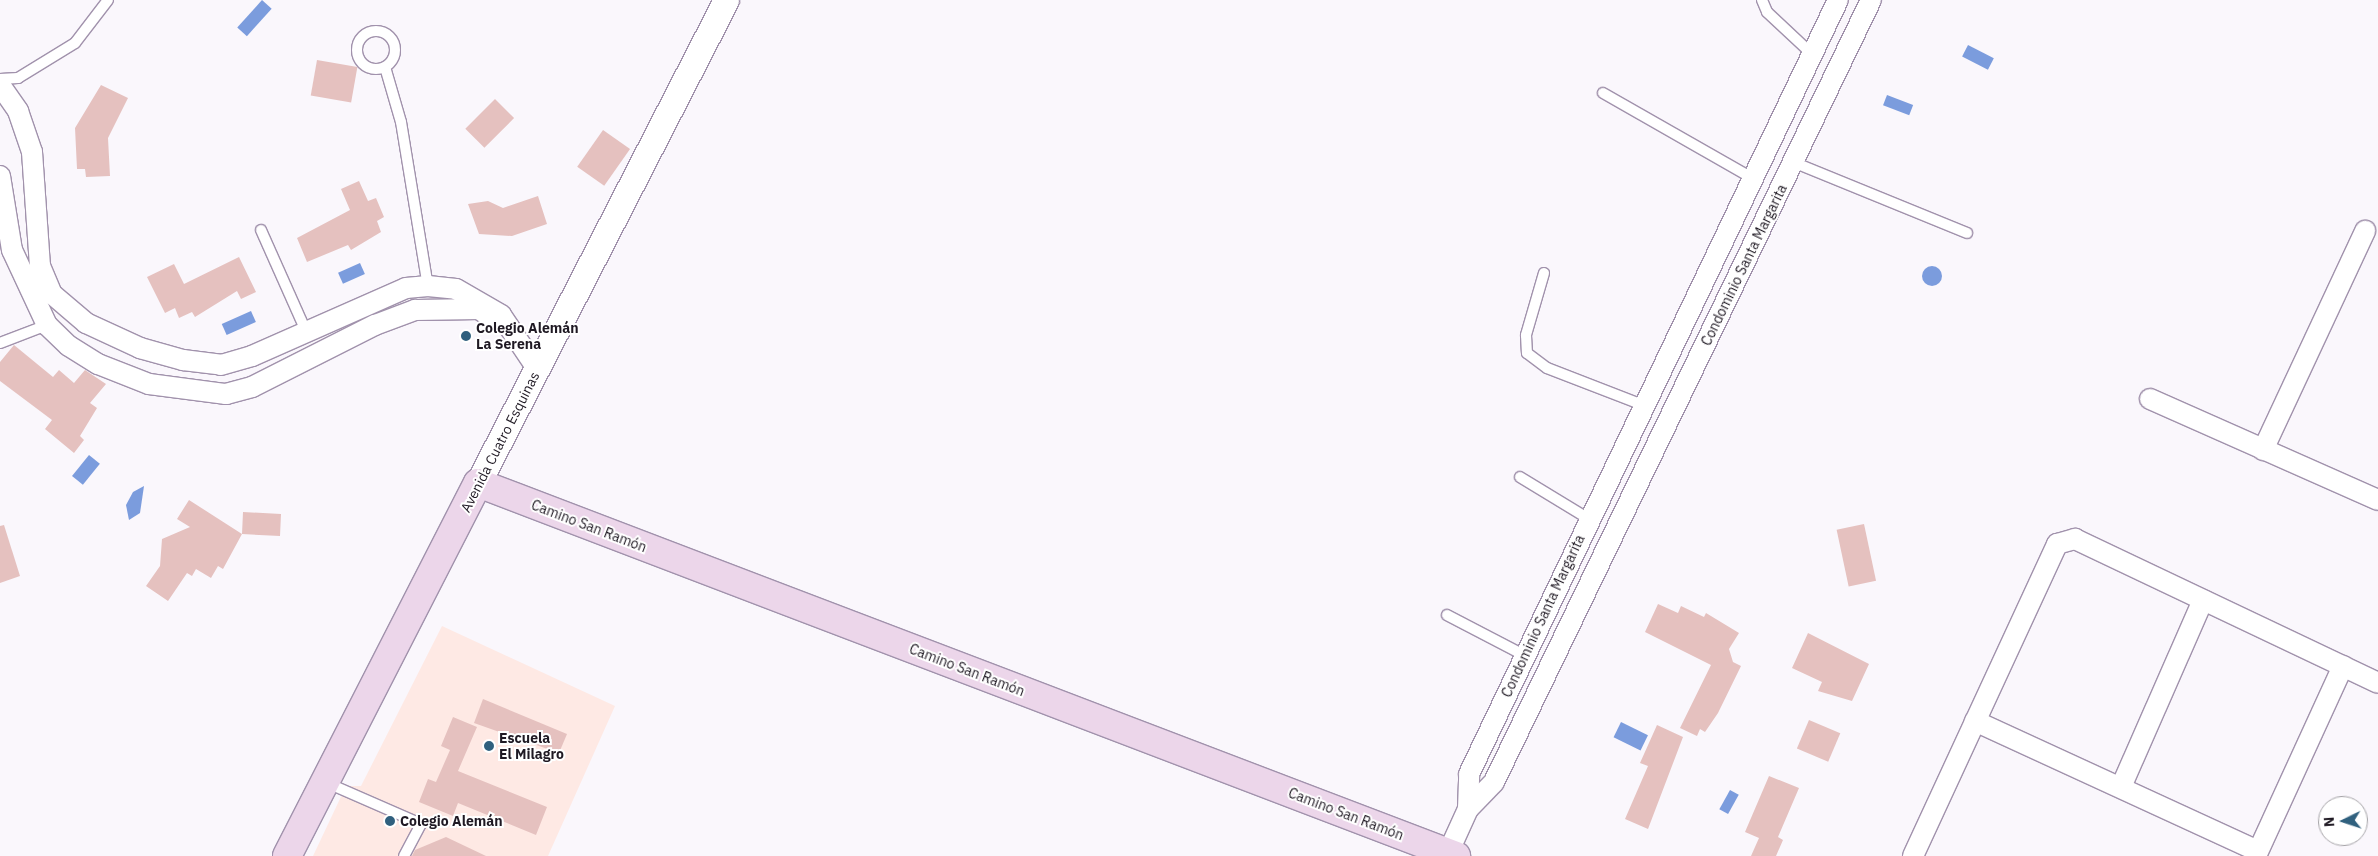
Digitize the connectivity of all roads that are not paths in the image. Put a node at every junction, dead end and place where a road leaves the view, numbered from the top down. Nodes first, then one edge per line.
1 (108, 0) edge
2 (726, 0) edge
3 (1762, 0) edge
4 (1838, 0) edge
5 (1871, 0) edge
6 (1812, 54) junction
7 (385, 67) dead end
8 (0, 79) edge
9 (0, 85) edge
10 (1603, 94) dead end
11 (1775, 131) junction
12 (1802, 144) junction
13 (1793, 162) junction
14 (0, 176) edge
15 (1752, 178) junction
16 (261, 230) dead end
17 (2365, 231) dead end
18 (1967, 233) dead end
19 (1544, 274) dead end
20 (428, 286) junction
21 (78, 316) junction
22 (47, 325) junction
23 (306, 331) junction
24 (0, 343) edge
25 (536, 373) junction
26 (2150, 399) dead end
27 (1643, 405) junction
28 (1632, 427) junction
29 (1659, 441) junction
30 (2263, 450) junction
31 (1520, 477) dead end
32 (478, 484) junction
33 (2378, 500) edge
34 (1589, 519) junction
35 (2203, 600) junction
36 (1447, 616) dead end
37 (1524, 655) junction
38 (2343, 666) junction
39 (2378, 683) edge
40 (1975, 721) junction
41 (324, 782) junction
42 (2121, 788) junction
43 (1468, 809) junction
44 (2257, 853) edge
45 (1452, 854) edge
46 (287, 856) edge
47 (404, 856) edge
48 (1913, 856) edge

1 - 8 lane
2 - 25 street, Avenida Cuatro Esquinas
3 - 6 lane
4 - 6 street, Condominio Santa Margarita
5 - 12 street, Condominio Santa Margarita
6 - 11 street, Condominio Santa Margarita
7 - 20 lane
9 - 21 street
10 - 15 lane
11 - 12 street
11 - 15 street, Condominio Santa Margarita
12 - 13 street, Condominio Santa Margarita
13 - 18 lane
13 - 29 street, Condominio Santa Margarita
14 - 22 street
15 - 27 street, Condominio Santa Margarita
16 - 23 lane
17 - 30 street
19 - 27 lane
20 - 23 street
20 - 25 street
21 - 22 street
21 - 23 street
22 - 24 lane
22 - 25 street
25 - 32 street, Avenida Cuatro Esquinas
26 - 30 street
27 - 28 street, Condominio Santa Margarita
28 - 29 street
28 - 34 street, Condominio Santa Margarita
29 - 43 street, Condominio Santa Margarita
30 - 33 street
31 - 34 lane
32 - 41 main road, Avenida Cuatro Esquinas
32 - 45 main road, Camino San Ramón
34 - 37 street, Condominio Santa Margarita
35 - 38 street
35 - 40 street
35 - 42 street
36 - 37 lane
37 - 43 street, Condominio Santa Margarita
38 - 39 street
38 - 44 street
40 - 42 street
40 - 48 street
41 - 46 main road, Avenida Cuatro Esquinas
41 - 47 lane
42 - 44 street
43 - 45 street, Condominio Santa Margarita

